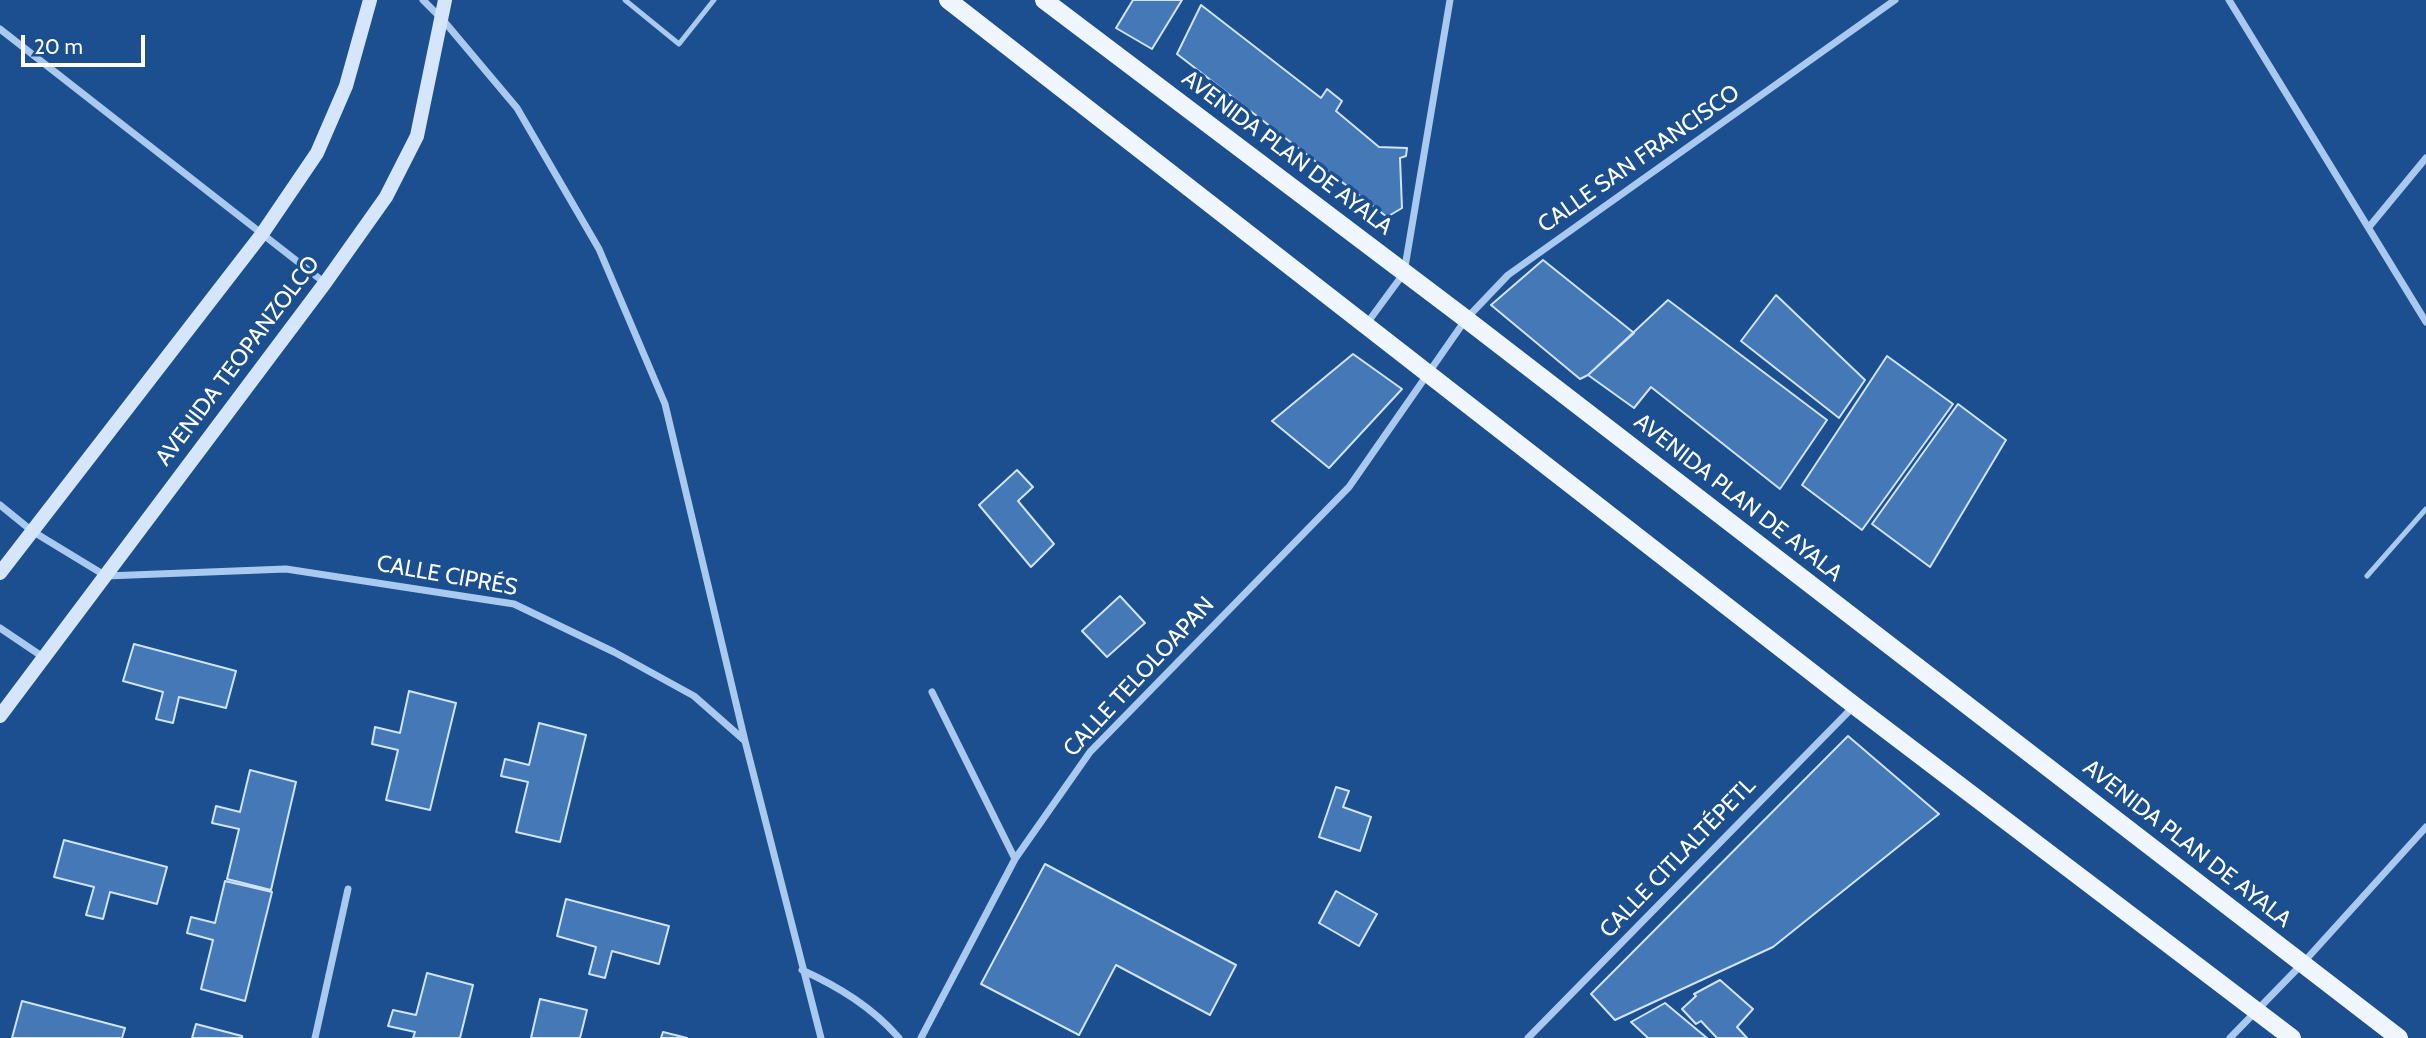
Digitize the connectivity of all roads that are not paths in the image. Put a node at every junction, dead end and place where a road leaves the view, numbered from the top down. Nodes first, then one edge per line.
1 (370, 0) edge
2 (423, 0) edge
3 (445, 0) edge
4 (625, 0) edge
5 (714, 0) edge
6 (947, 0) edge
7 (1044, 0) edge
8 (1450, 0) edge
9 (1895, 0) edge
10 (2229, 0) edge
11 (443, 20) junction
12 (0, 29) edge
13 (2426, 158) edge
14 (2369, 227) junction
15 (262, 234) junction
16 (1404, 272) junction
17 (325, 283) junction
18 (1466, 319) junction
19 (2426, 322) edge
20 (1365, 326) junction
21 (1428, 373) junction
22 (0, 505) edge
23 (2426, 509) edge
24 (32, 531) junction
25 (0, 573) edge
26 (106, 576) junction
27 (2367, 576) dead end
28 (0, 628) edge
29 (43, 657) junction
30 (932, 692) dead end
31 (1855, 706) junction
32 (0, 716) edge
33 (745, 741) junction
34 (2426, 827) edge
35 (1015, 859) junction
36 (348, 889) dead end
37 (2302, 964) junction
38 (802, 970) junction
39 (2257, 1010) junction
40 (315, 1038) edge
41 (821, 1038) edge
42 (899, 1038) edge
43 (921, 1038) edge
44 (1528, 1038) edge
45 (2230, 1038) edge
46 (2292, 1038) edge
47 (2399, 1038) edge

1 - 15 main road
2 - 11 street
3 - 11 main road, AVENIDA TEOPANZOLCO
4 - 5 lane
6 - 20 main road
7 - 16 main road, AVENIDA PLAN DE AYALA
8 - 16 street
9 - 18 street, CALLE SAN FRANCISCO
10 - 14 street
11 - 17 main road, AVENIDA TEOPANZOLCO
11 - 33 street
12 - 15 street
13 - 14 street
14 - 19 street
15 - 17 street
15 - 24 main road
16 - 18 main road, AVENIDA PLAN DE AYALA
16 - 20 street
17 - 26 main road, AVENIDA TEOPANZOLCO
18 - 21 street, CALLE SAN FRANCISCO
18 - 37 main road, AVENIDA PLAN DE AYALA
20 - 21 main road
21 - 31 main road
21 - 35 street, CALLE TELOLOAPAN
22 - 24 street
23 - 27 lane
24 - 25 main road
24 - 26 street
26 - 29 main road, AVENIDA TEOPANZOLCO
26 - 33 street, CALLE CIPRÉS
28 - 29 street
29 - 32 main road, AVENIDA TEOPANZOLCO
30 - 35 street
31 - 39 main road
31 - 44 street, CALLE CITLALTÉPETL
33 - 38 street
34 - 37 street
35 - 43 street, CALLE TELOLOAPAN
36 - 40 street
37 - 39 street
37 - 47 main road, AVENIDA PLAN DE AYALA
38 - 41 street
38 - 42 street
39 - 45 street
39 - 46 main road

